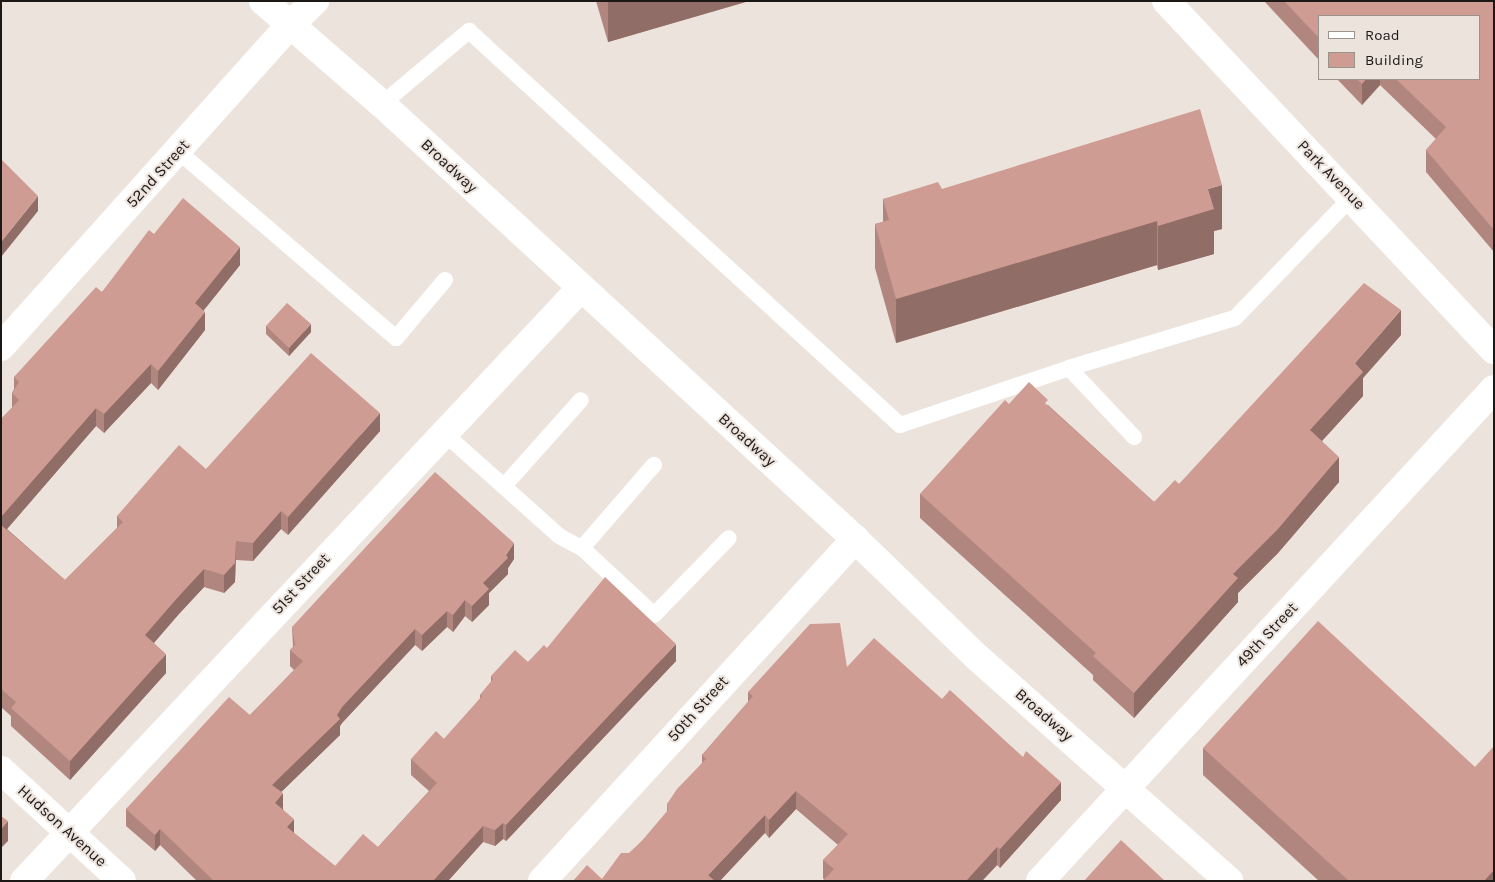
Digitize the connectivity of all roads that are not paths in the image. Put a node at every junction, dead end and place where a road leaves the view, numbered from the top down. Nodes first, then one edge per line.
1 (263, 1) edge
2 (316, 1) edge
3 (1169, 2) edge
4 (290, 25) junction
5 (382, 104) junction
6 (178, 152) junction
7 (1352, 197) junction
8 (445, 280) dead end
9 (580, 289) junction
10 (1, 347) edge
11 (1494, 350) edge
12 (1069, 368) junction
13 (1494, 389) edge
14 (581, 400) dead end
15 (444, 433) junction
16 (1134, 437) dead end
17 (654, 465) dead end
18 (504, 486) junction
19 (729, 538) dead end
20 (855, 539) junction
21 (582, 548) junction
22 (1, 770) edge
23 (1126, 786) junction
24 (68, 832) junction
25 (24, 881) edge
26 (122, 881) edge
27 (542, 881) edge
28 (1040, 881) edge
29 (1229, 881) edge

1 - 4 street, Broadway
2 - 4 street, 52nd Street
3 - 7 street, Park Avenue
4 - 5 street, Broadway
4 - 6 street, 52nd Street
5 - 9 street, Broadway
5 - 12 lane
6 - 8 lane
6 - 10 street, 52nd Street
7 - 11 street, Park Avenue
7 - 12 lane
9 - 15 street, 51st Street
9 - 20 street, Broadway
12 - 16 lane
13 - 23 street, 49th Street
14 - 18 lane
15 - 18 lane
15 - 24 street, 51st Street
17 - 21 lane
18 - 21 lane
19 - 21 lane
20 - 23 street, Broadway
20 - 27 street, 50th Street
22 - 24 street, Hudson Avenue
23 - 28 street, 49th Street
23 - 29 street, Broadway
24 - 25 street, 51st Street
24 - 26 street, Hudson Avenue

